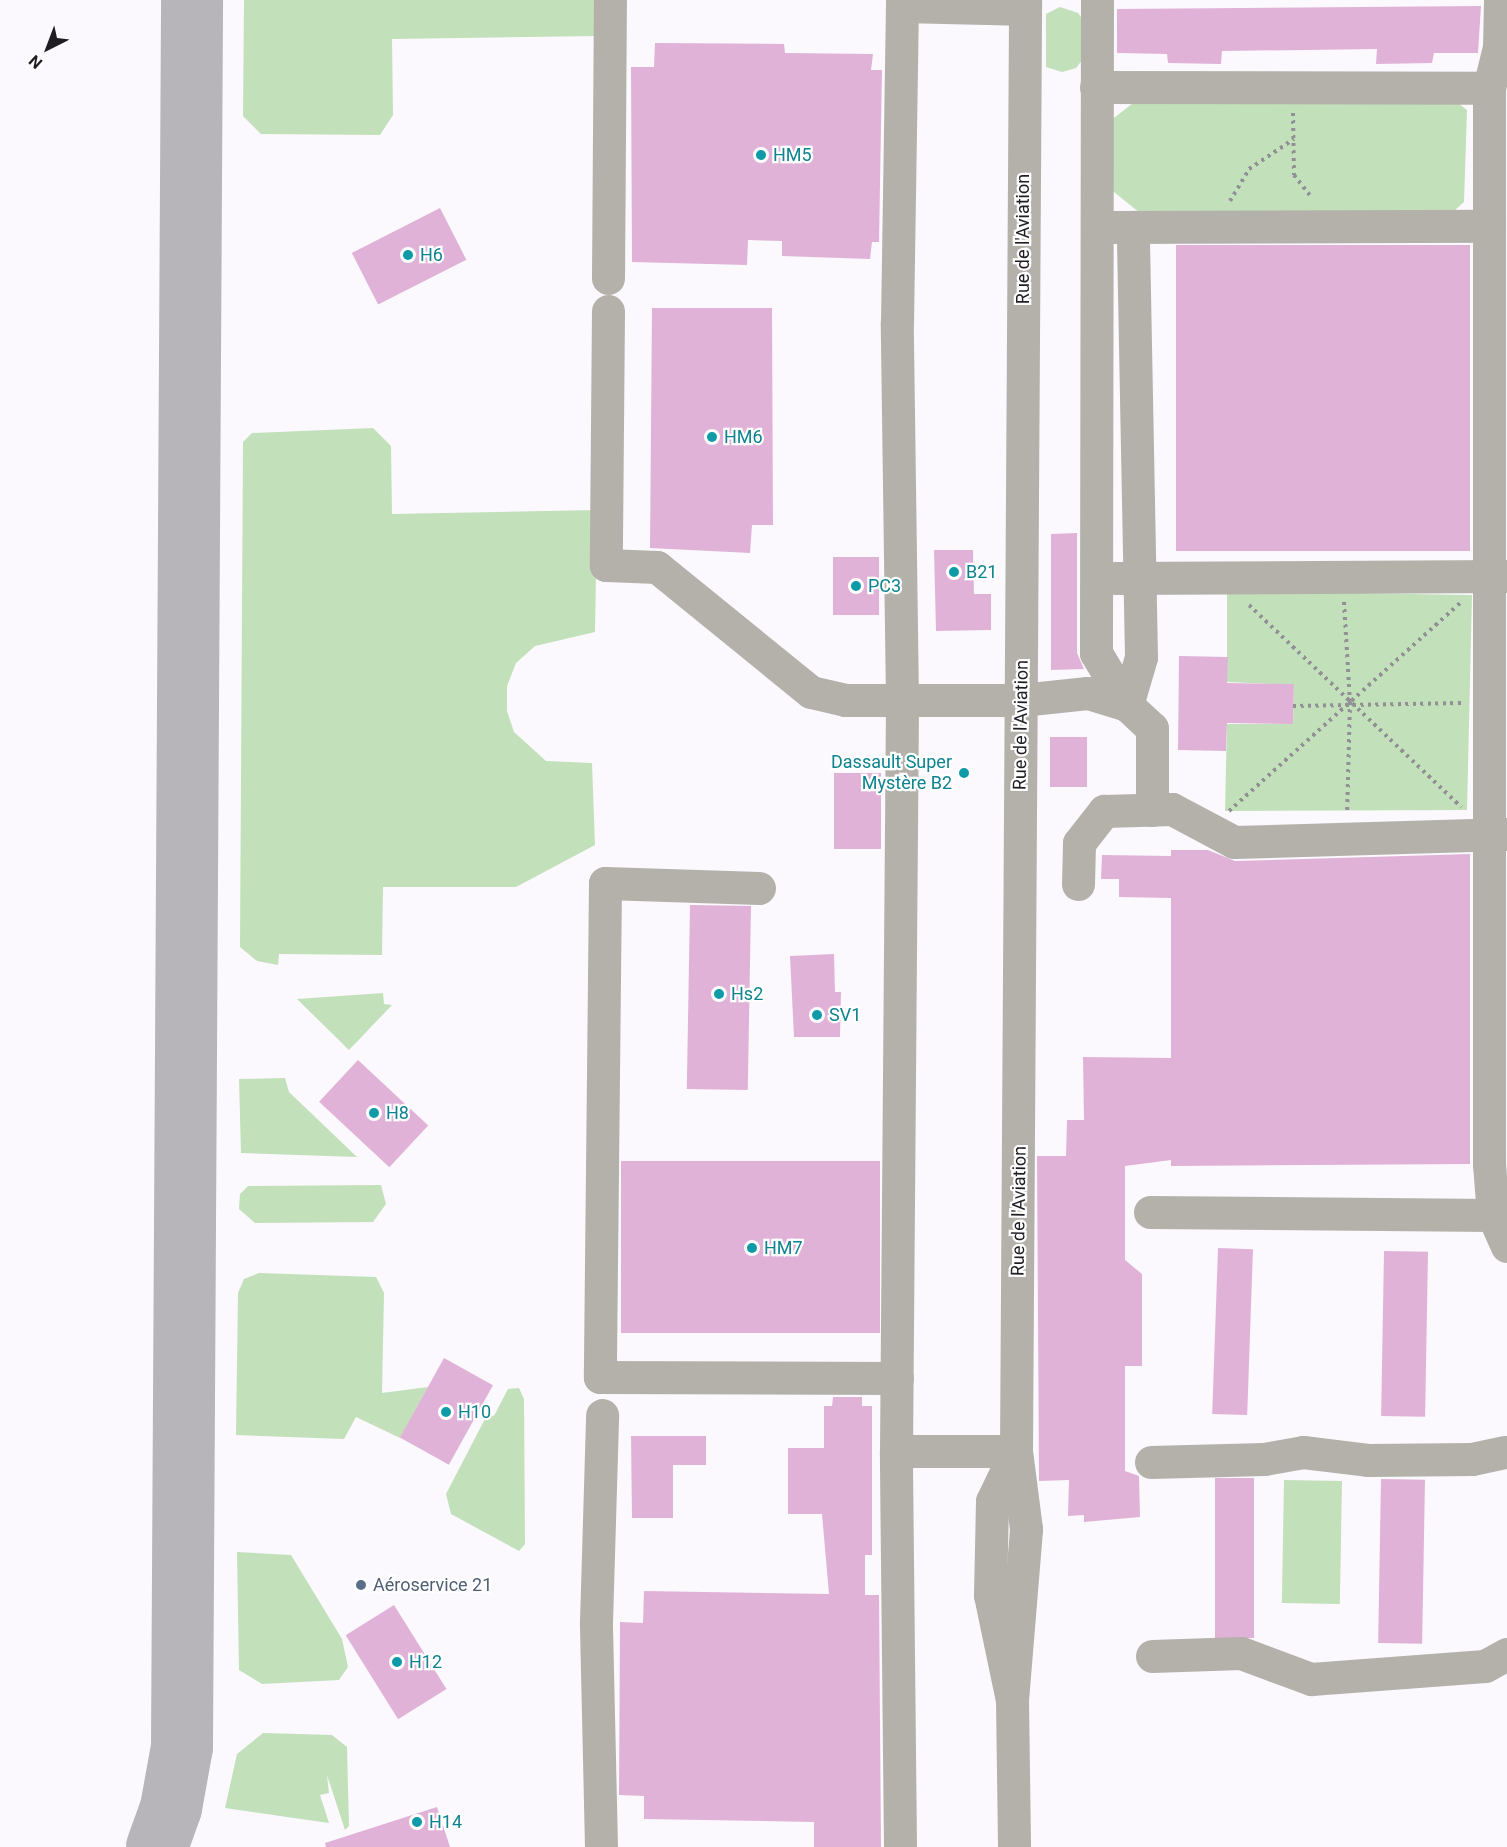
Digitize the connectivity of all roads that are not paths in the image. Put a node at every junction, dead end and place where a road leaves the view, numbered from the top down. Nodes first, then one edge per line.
1 (610, 0) edge
2 (1097, 0) edge
3 (1500, 0) edge
4 (902, 3) edge
5 (1025, 5) edge
6 (1096, 87) junction
7 (1489, 88) junction
8 (1489, 226) junction
9 (1097, 227) junction
10 (1133, 228) junction
11 (608, 278) dead end
12 (608, 311) dead end
13 (1498, 576) edge
14 (1096, 578) junction
15 (1137, 579) junction
16 (902, 700) junction
17 (1021, 700) junction
18 (1127, 705) junction
19 (1152, 810) junction
20 (1498, 834) edge
21 (1078, 884) dead end
22 (759, 888) dead end
23 (1498, 1033) edge
24 (1150, 1212) dead end
25 (1493, 1215) junction
26 (1507, 1246) edge
27 (897, 1378) junction
28 (602, 1415) dead end
29 (896, 1451) junction
30 (1016, 1451) junction
31 (1506, 1452) edge
32 (1151, 1462) dead end
33 (1507, 1654) edge
34 (1152, 1656) dead end
35 (601, 1847) edge
36 (900, 1847) edge
37 (1014, 1847) edge

1 - 11 street
2 - 6 street
3 - 7 street
4 - 5 street
4 - 16 street
5 - 17 street, Rue de l'Aviation
6 - 7 street
6 - 9 street
7 - 8 street
8 - 10 street
8 - 13 street
9 - 10 street
9 - 14 street
10 - 15 street
12 - 16 street
13 - 15 street
13 - 20 street
14 - 15 street
14 - 18 street
15 - 18 street
16 - 17 street
16 - 27 street
17 - 18 street
17 - 30 street, Rue de l'Aviation
18 - 19 street
19 - 20 street
19 - 21 street
20 - 23 street
22 - 27 street
23 - 25 street
24 - 25 street
25 - 26 street
27 - 29 street
28 - 35 street
29 - 30 street
29 - 36 street
30 - 37 street, Rue de l'Aviation
31 - 32 street
33 - 34 street

